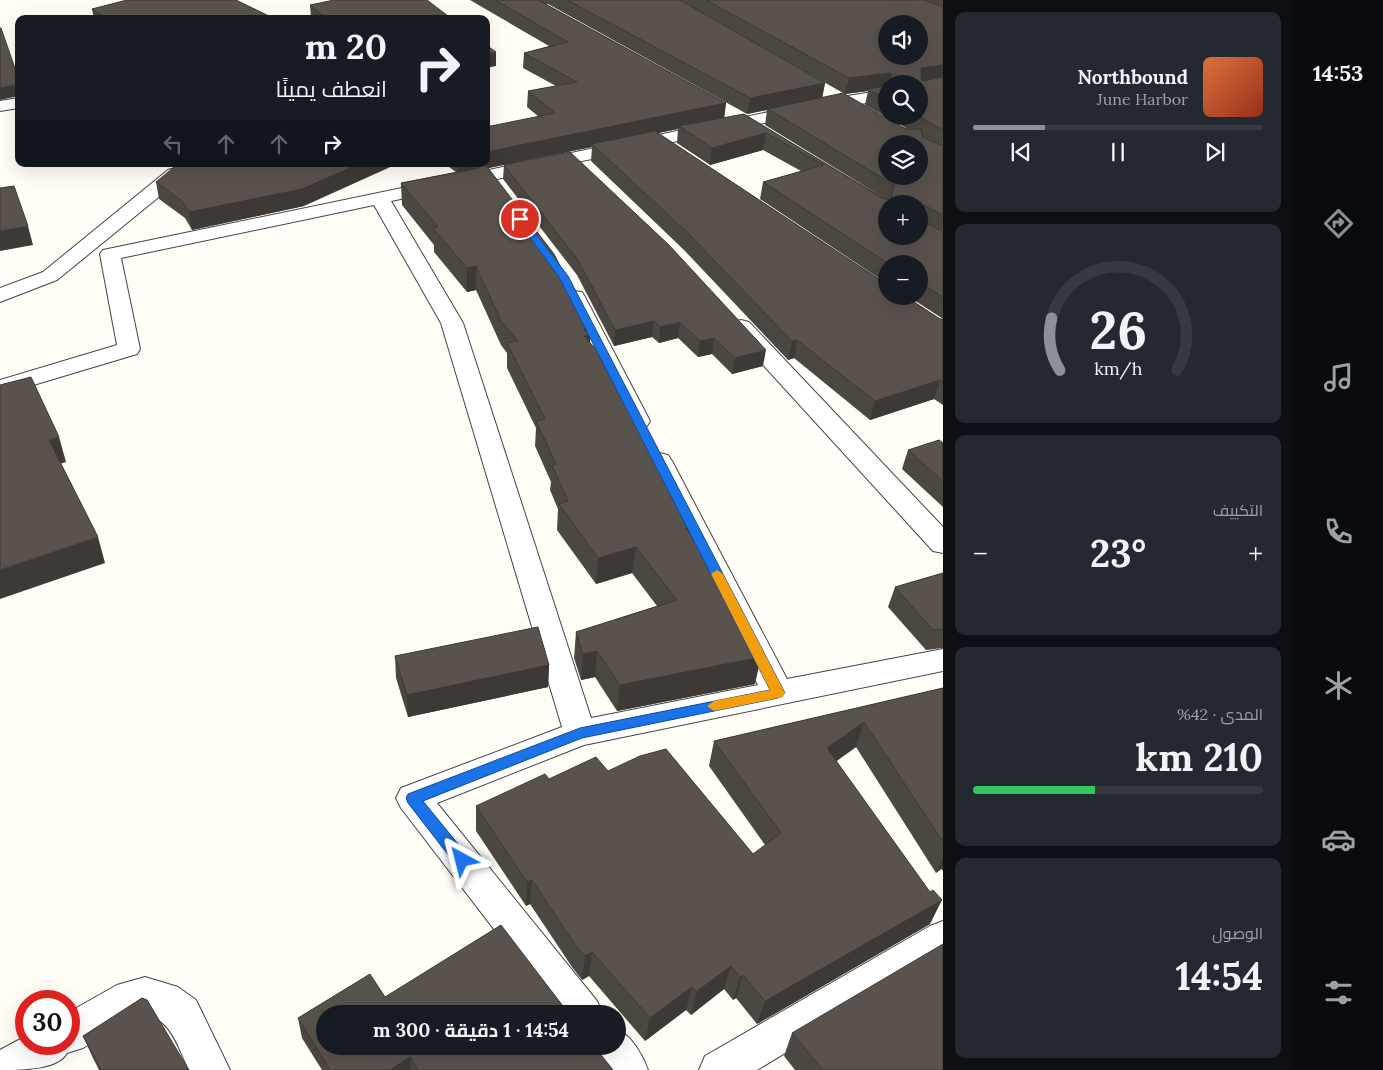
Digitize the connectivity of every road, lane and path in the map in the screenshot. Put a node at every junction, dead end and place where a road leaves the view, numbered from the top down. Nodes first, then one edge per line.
1 (825, 92) edge
2 (878, 96) edge
3 (842, 102) junction
4 (15, 104) edge
5 (0, 106) edge
6 (719, 108) edge
7 (866, 116) edge
8 (745, 122) junction
9 (761, 132) edge
10 (657, 140) junction
11 (676, 154) edge
12 (574, 158) junction
13 (175, 174) edge
14 (488, 175) junction
15 (594, 177) edge
16 (380, 198) junction
17 (505, 199) edge
18 (564, 276) edge
19 (0, 296) edge
20 (729, 313) edge
21 (0, 388) edge
22 (943, 544) edge
23 (943, 660) edge
24 (778, 693) junction
25 (580, 733) junction
26 (943, 938) edge
27 (576, 1005) edge
28 (80, 1028) edge
29 (32, 1055) edge
30 (616, 1055) edge
31 (5, 1070) edge
32 (210, 1070) edge
33 (628, 1070) edge
34 (719, 1070) edge

1 - 3 street
2 - 3 street
3 - 7 street
3 - 8 street
4 - 5 street
6 - 8 street
8 - 9 street
8 - 10 street
10 - 11 street
10 - 12 street
12 - 14 street
12 - 15 street
13 - 19 street
14 - 16 street
14 - 17 street
16 - 21 street
16 - 25 street
18 - 24 street
20 - 22 street
23 - 24 street
24 - 25 street
25 - 27 street
26 - 34 street
28 - 32 street
29 - 31 street
30 - 33 street

